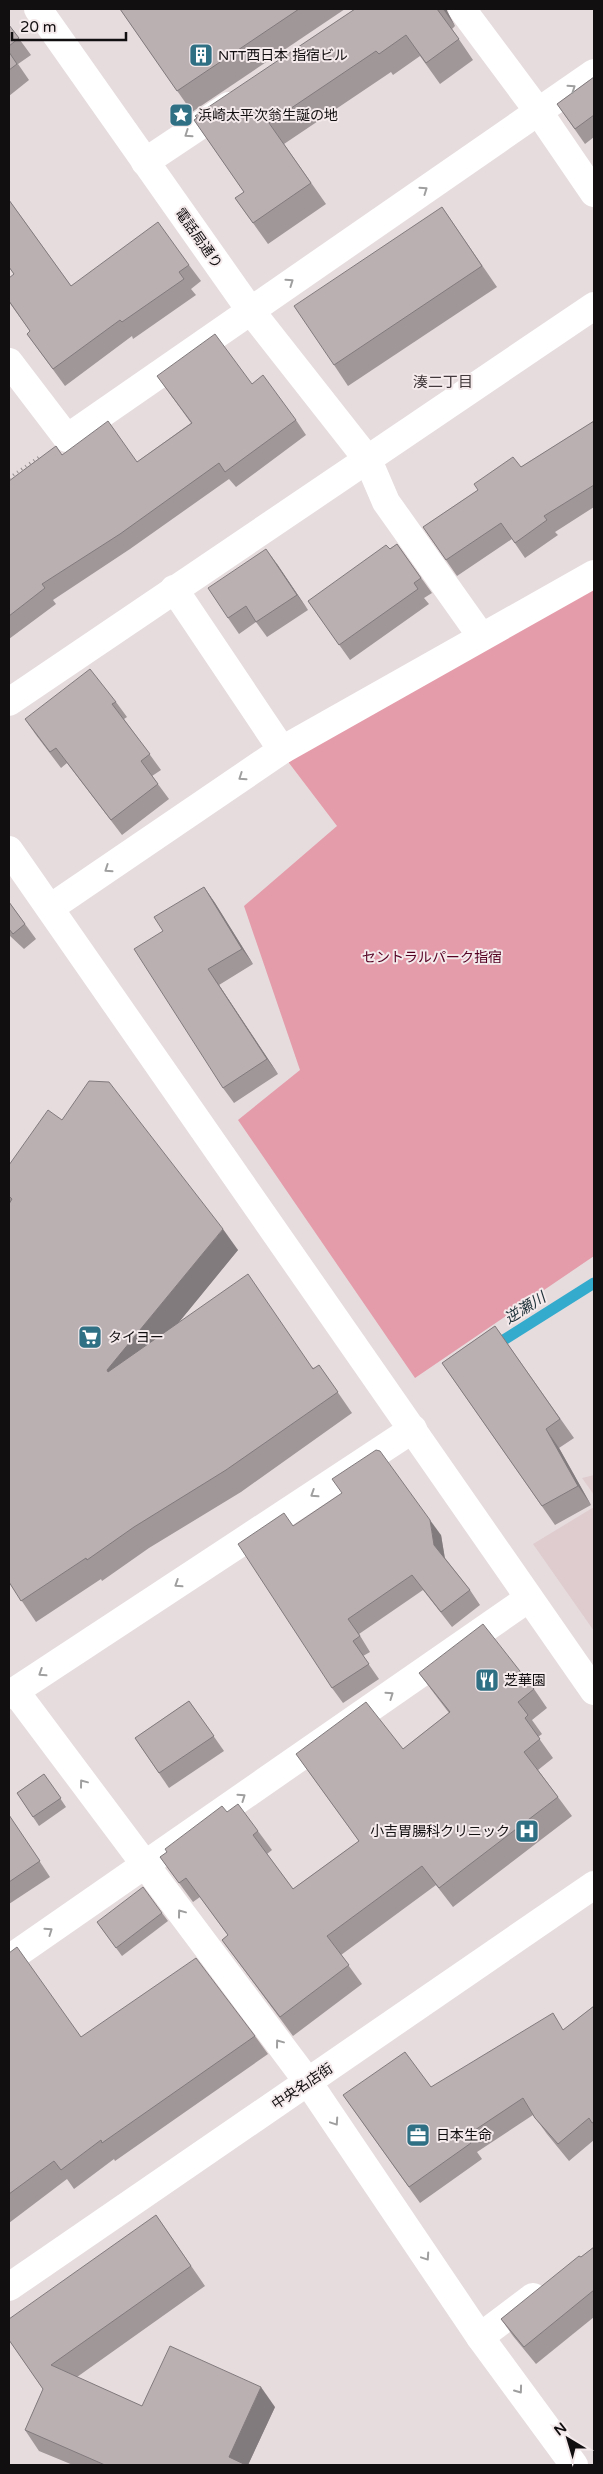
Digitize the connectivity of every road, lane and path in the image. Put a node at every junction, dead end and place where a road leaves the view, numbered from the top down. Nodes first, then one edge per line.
1 (38, 9) edge
2 (462, 9) edge
3 (594, 73) edge
4 (251, 91) edge
5 (538, 111) junction
6 (145, 162) junction
7 (594, 193) edge
8 (594, 306) edge
9 (250, 310) junction
10 (9, 362) edge
11 (368, 460) junction
12 (594, 574) edge
13 (174, 589) junction
14 (481, 636) junction
15 (9, 702) edge
16 (282, 750) junction
17 (9, 850) edge
18 (50, 908) junction
19 (413, 1429) junction
20 (529, 1598) junction
21 (594, 1691) edge
22 (12, 1693) edge
23 (144, 1865) junction
24 (594, 1885) edge
25 (9, 1959) edge
26 (308, 2082) junction
27 (556, 2279) edge
28 (9, 2286) edge
29 (480, 2337) junction
30 (574, 2465) edge

1 - 6 street, 電話局通り
2 - 5 street
5 -> 3 street
4 -> 6 street
5 - 7 street
9 -> 5 street
6 - 9 street, 電話局通り
8 - 11 street
9 - 10 street
9 - 11 street, 電話局通り
11 - 13 street
11 - 14 street, 電話局通り
12 - 14 street
13 - 15 street
13 - 16 street
14 - 16 street
16 -> 18 street
17 - 18 street
18 - 19 street
19 - 20 street
19 -> 22 street
20 - 21 street
23 -> 20 street
23 -> 22 street
25 -> 23 street
26 -> 23 street
24 - 26 street, 中央名店街
26 - 28 street, 中央名店街
26 -> 29 street
27 - 29 street
29 -> 30 street

